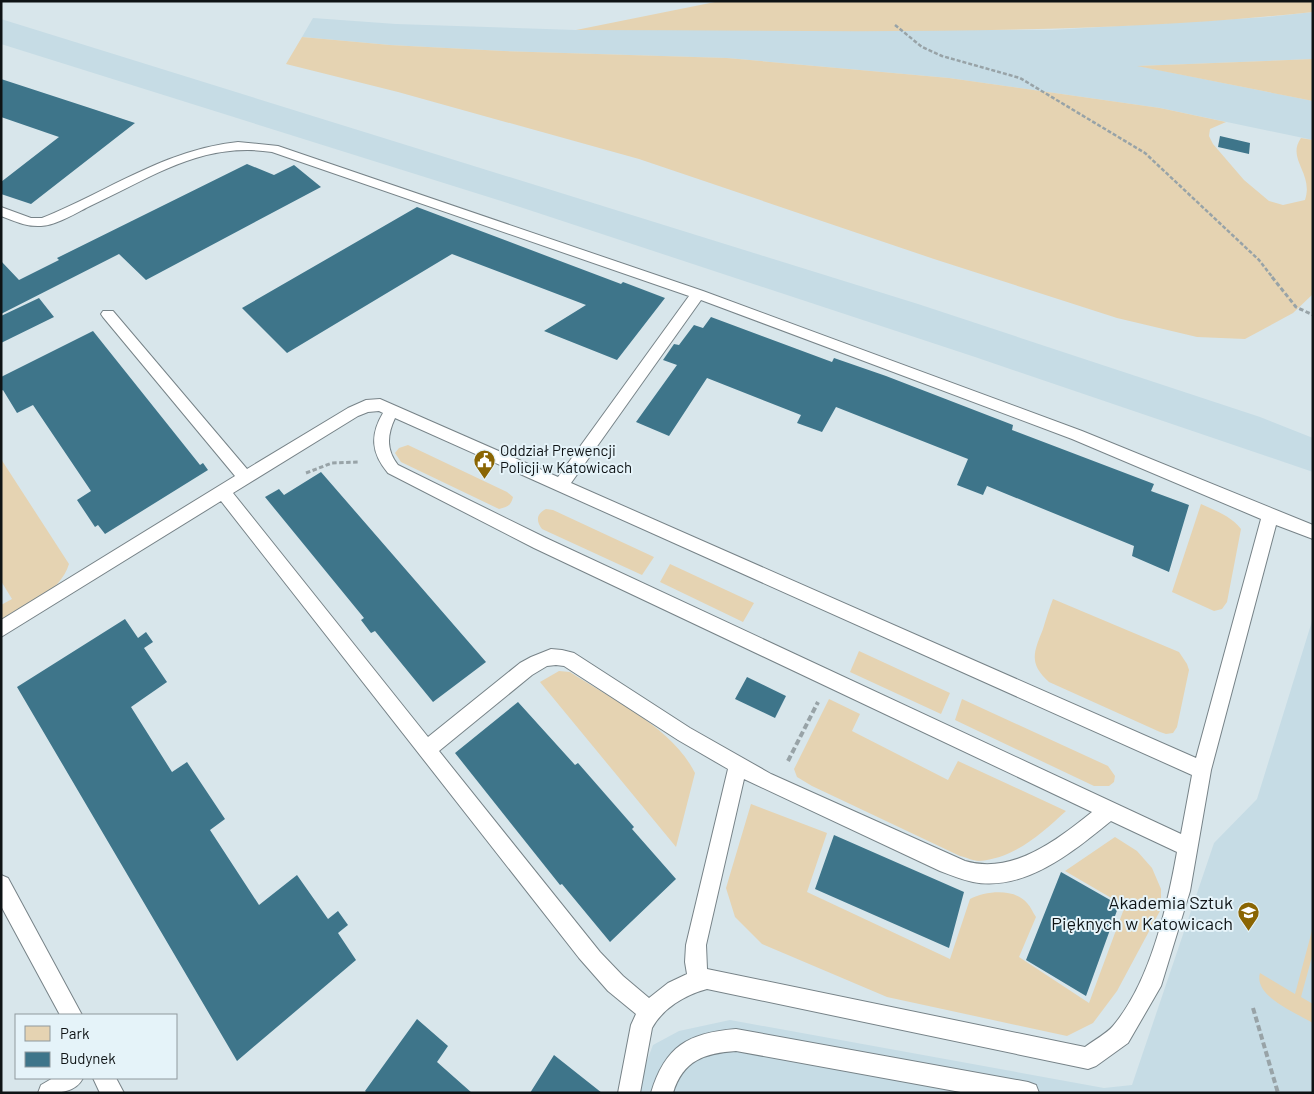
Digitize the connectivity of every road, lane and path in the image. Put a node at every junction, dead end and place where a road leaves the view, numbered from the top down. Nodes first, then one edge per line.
1 (895, 25) dead end
2 (1, 211) edge
3 (698, 294) junction
4 (108, 314) dead end
5 (1313, 316) edge
6 (392, 410) junction
7 (339, 460) dead end
8 (360, 462) dead end
9 (246, 478) junction
10 (560, 485) junction
11 (224, 492) junction
12 (1270, 516) junction
13 (1313, 532) edge
14 (1, 629) edge
15 (829, 679) junction
16 (426, 749) junction
17 (738, 765) junction
18 (1202, 770) junction
19 (776, 785) junction
20 (1108, 811) junction
21 (1188, 847) junction
22 (1, 885) edge
23 (699, 980) junction
24 (1253, 1008) dead end
25 (650, 1011) junction
26 (70, 1014) edge
27 (70, 1079) edge
28 (105, 1079) edge
29 (49, 1093) edge
30 (113, 1093) edge
31 (629, 1093) edge
32 (662, 1093) edge
33 (1028, 1093) edge
34 (1278, 1093) edge

1 - 5 path
2 - 3 lane
3 - 10 lane
3 - 12 lane
4 - 9 lane
6 - 9 lane
6 - 10 lane
6 - 15 lane
7 - 8 path
9 - 11 lane
10 - 18 lane
11 - 14 lane
11 - 16 lane
12 - 13 lane
12 - 18 lane
15 - 19 path
15 - 20 lane
16 - 17 lane
16 - 25 lane
17 - 19 lane
17 - 23 lane
18 - 21 lane
19 - 20 lane
20 - 21 lane
21 - 23 lane
22 - 26 lane
23 - 25 lane
24 - 34 path
25 - 31 lane
27 - 29 lane
28 - 30 lane
32 - 33 lane

